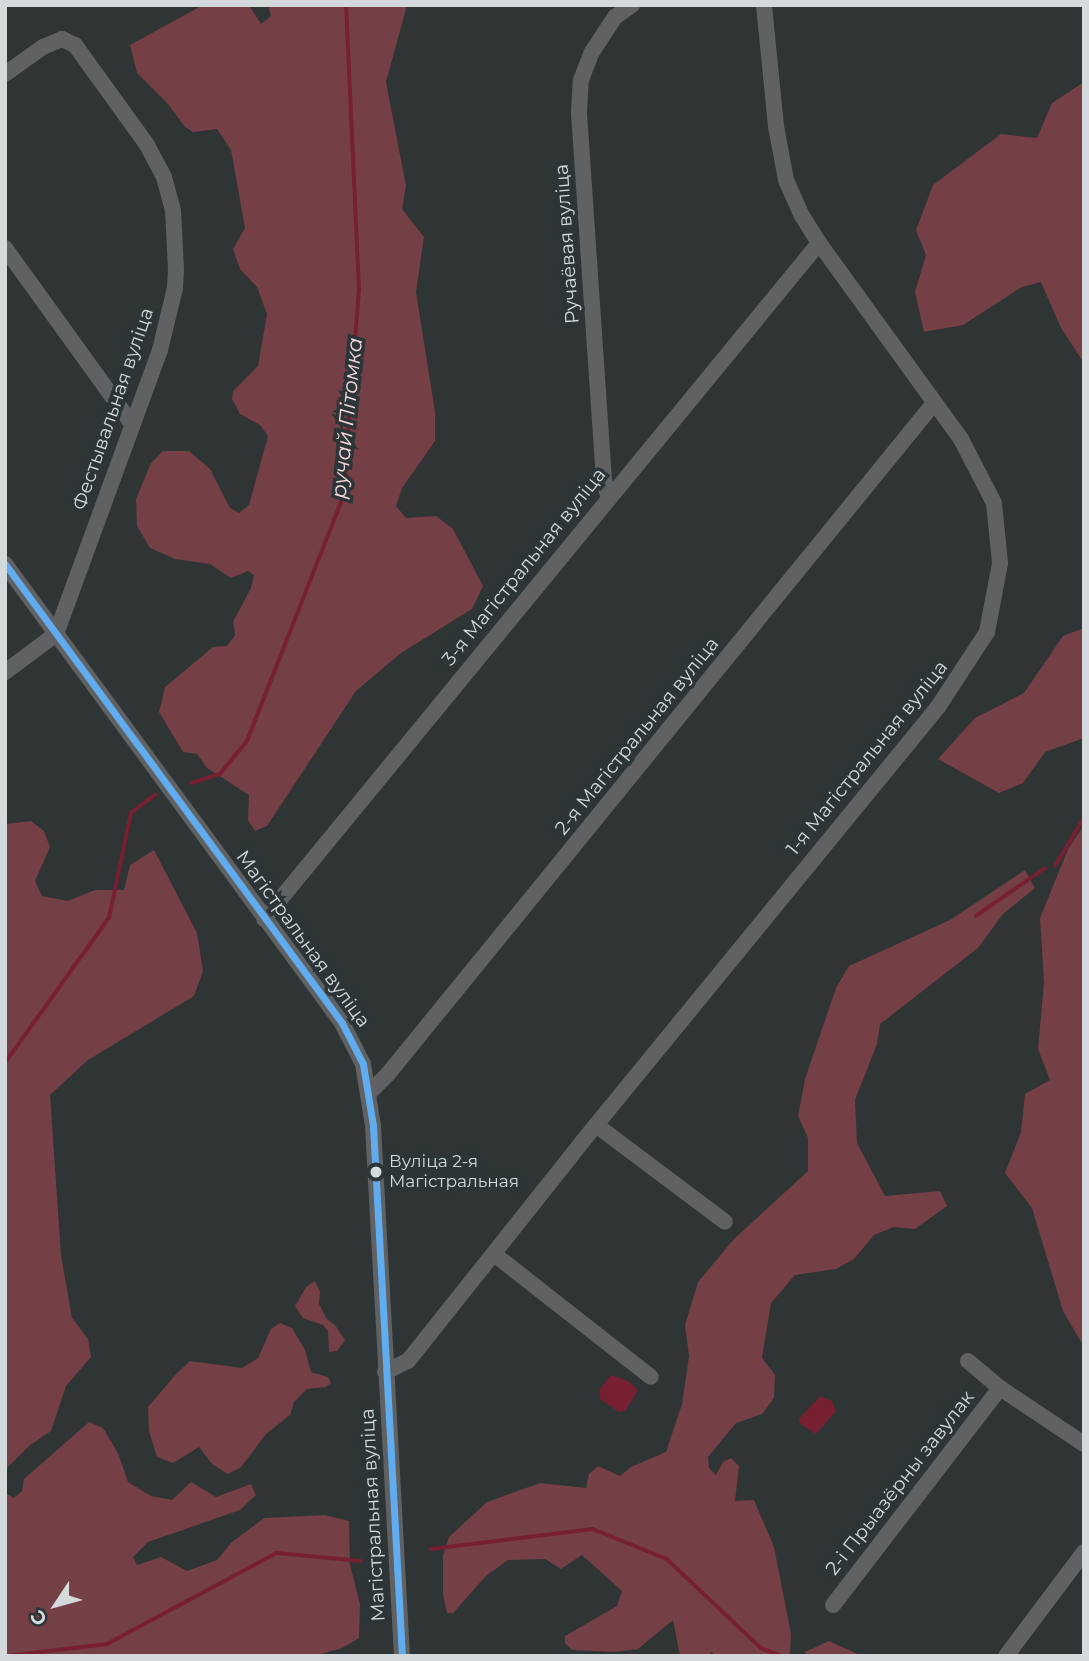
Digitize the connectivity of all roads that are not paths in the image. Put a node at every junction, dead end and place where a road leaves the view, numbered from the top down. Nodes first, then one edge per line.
1 (632, 5) edge
2 (764, 5) edge
3 (5, 74) edge
4 (819, 243) junction
5 (5, 248) edge
6 (934, 404) junction
7 (131, 423) junction
8 (608, 496) junction
9 (5, 564) edge
10 (56, 634) junction
11 (5, 671) edge
12 (264, 919) junction
13 (370, 1092) junction
14 (596, 1125) junction
15 (725, 1222) dead end
16 (494, 1254) junction
17 (968, 1361) dead end
18 (386, 1372) junction
19 (651, 1377) dead end
20 (1000, 1388) junction
21 (1084, 1444) edge
22 (1084, 1552) edge
23 (833, 1605) dead end
24 (402, 1656) edge
25 (1006, 1656) edge

1 - 8 street, Ручаёвая вуліца
2 - 4 street, 1-я Магістральная вуліца
3 - 7 street, Фестывальная вуліца
4 - 6 street, 1-я Магістральная вуліца
4 - 8 street, 3-я Магістральная вуліца
5 - 7 street
6 - 13 street, 2-я Магістральная вуліца
6 - 14 street, 1-я Магістральная вуліца
7 - 10 street, Фестывальная вуліца
8 - 12 street, 3-я Магістральная вуліца
9 - 10 street, Магістральная вуліца
10 - 11 street
10 - 12 street, Магістральная вуліца
12 - 13 street, Магістральная вуліца
13 - 18 street, Магістральная вуліца
14 - 15 street
14 - 16 street, 1-я Магістральная вуліца
16 - 18 street, 1-я Магістральная вуліца
16 - 19 street
17 - 20 street
18 - 24 street, Магістральная вуліца
20 - 21 street
20 - 23 street, 2-і Прыазёрны завулак
22 - 25 street

